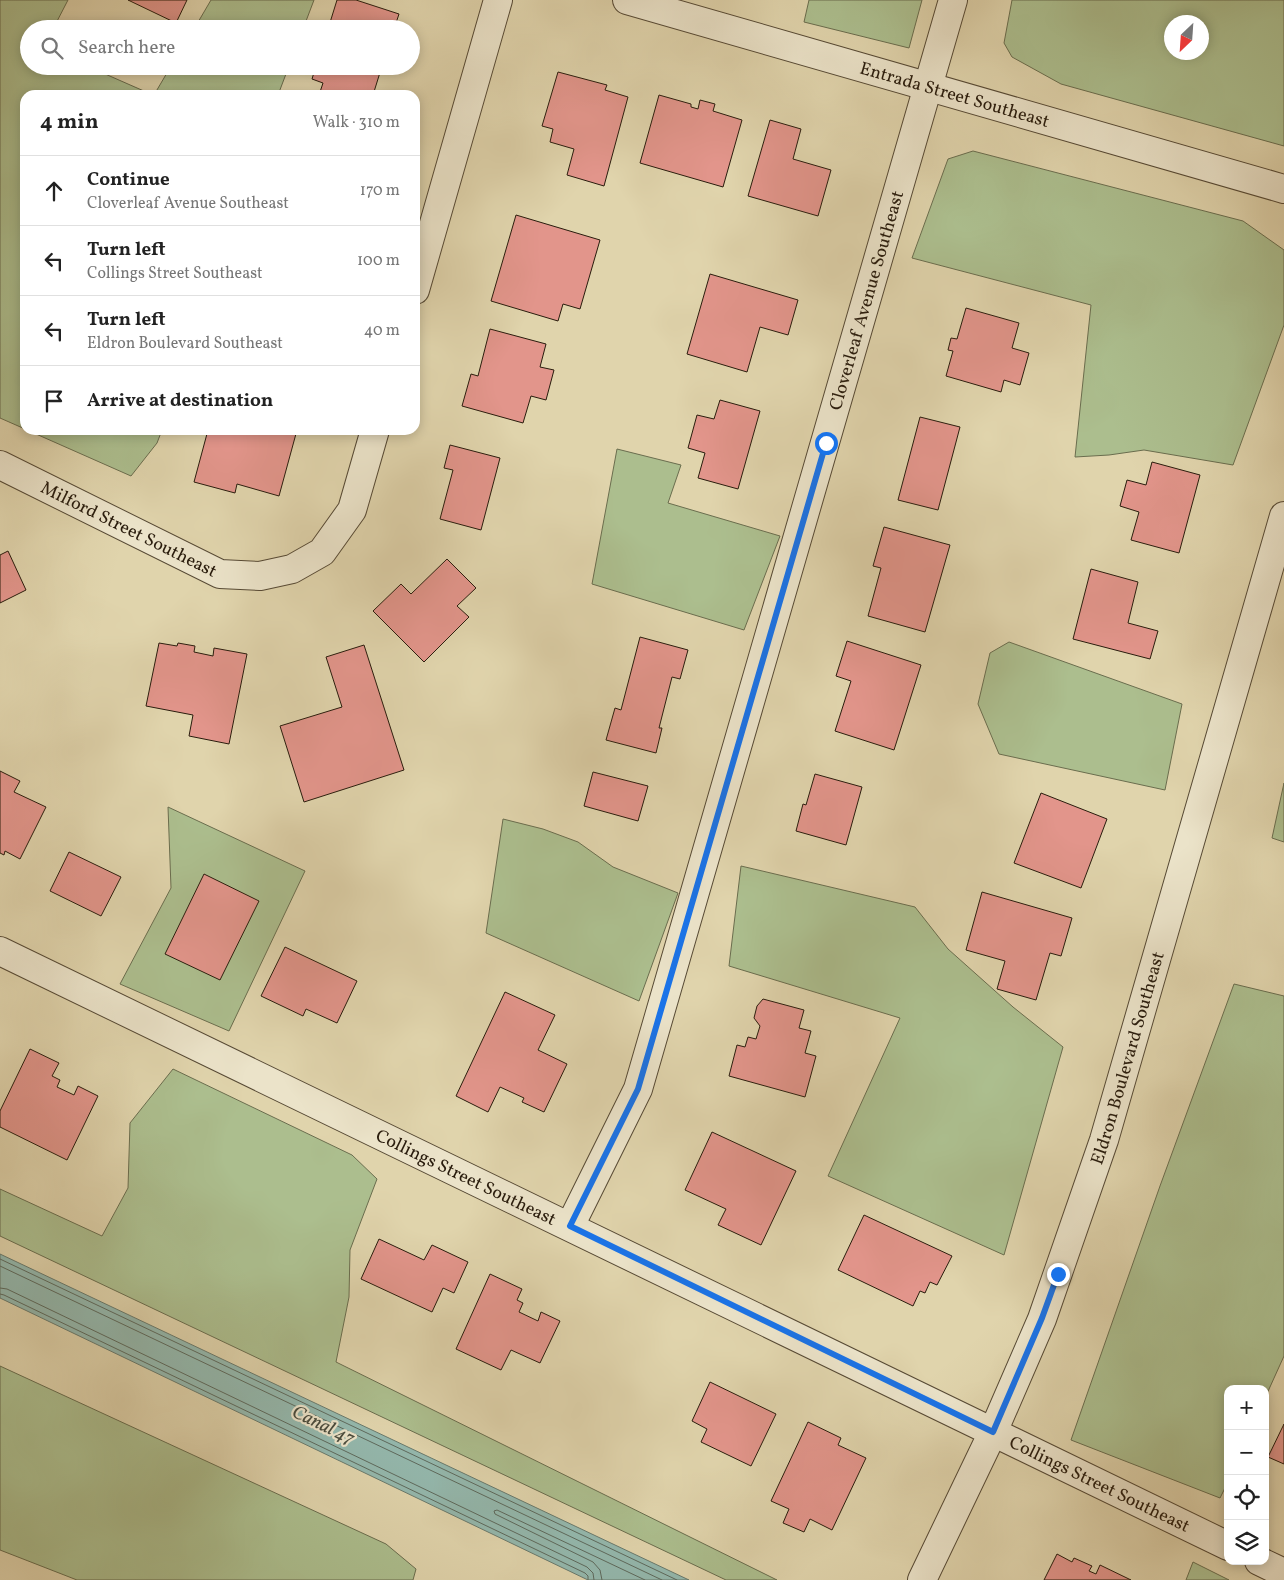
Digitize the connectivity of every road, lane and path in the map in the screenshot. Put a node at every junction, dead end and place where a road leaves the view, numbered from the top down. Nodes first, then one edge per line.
1 (498, 0) edge
2 (627, 0) edge
3 (953, 0) edge
4 (928, 87) junction
5 (1284, 189) edge
6 (420, 273) edge
7 (374, 435) edge
8 (0, 465) edge
9 (1284, 516) edge
10 (0, 951) edge
11 (570, 1226) junction
12 (993, 1432) junction
13 (1224, 1544) edge
14 (1267, 1565) edge
15 (1284, 1573) edge
16 (922, 1580) edge

1 - 6 street
2 - 4 street, Entrada Street Southeast
3 - 4 street, Cloverleaf Avenue Southeast
4 - 5 street, Entrada Street Southeast
4 - 11 street, Cloverleaf Avenue Southeast
7 - 8 street, Milford Street Southeast
9 - 12 street, Eldron Boulevard Southeast
10 - 11 street, Collings Street Southeast
11 - 12 street, Collings Street Southeast
12 - 13 street, Collings Street Southeast
12 - 16 street, Eldron Boulevard Southeast
14 - 15 street

